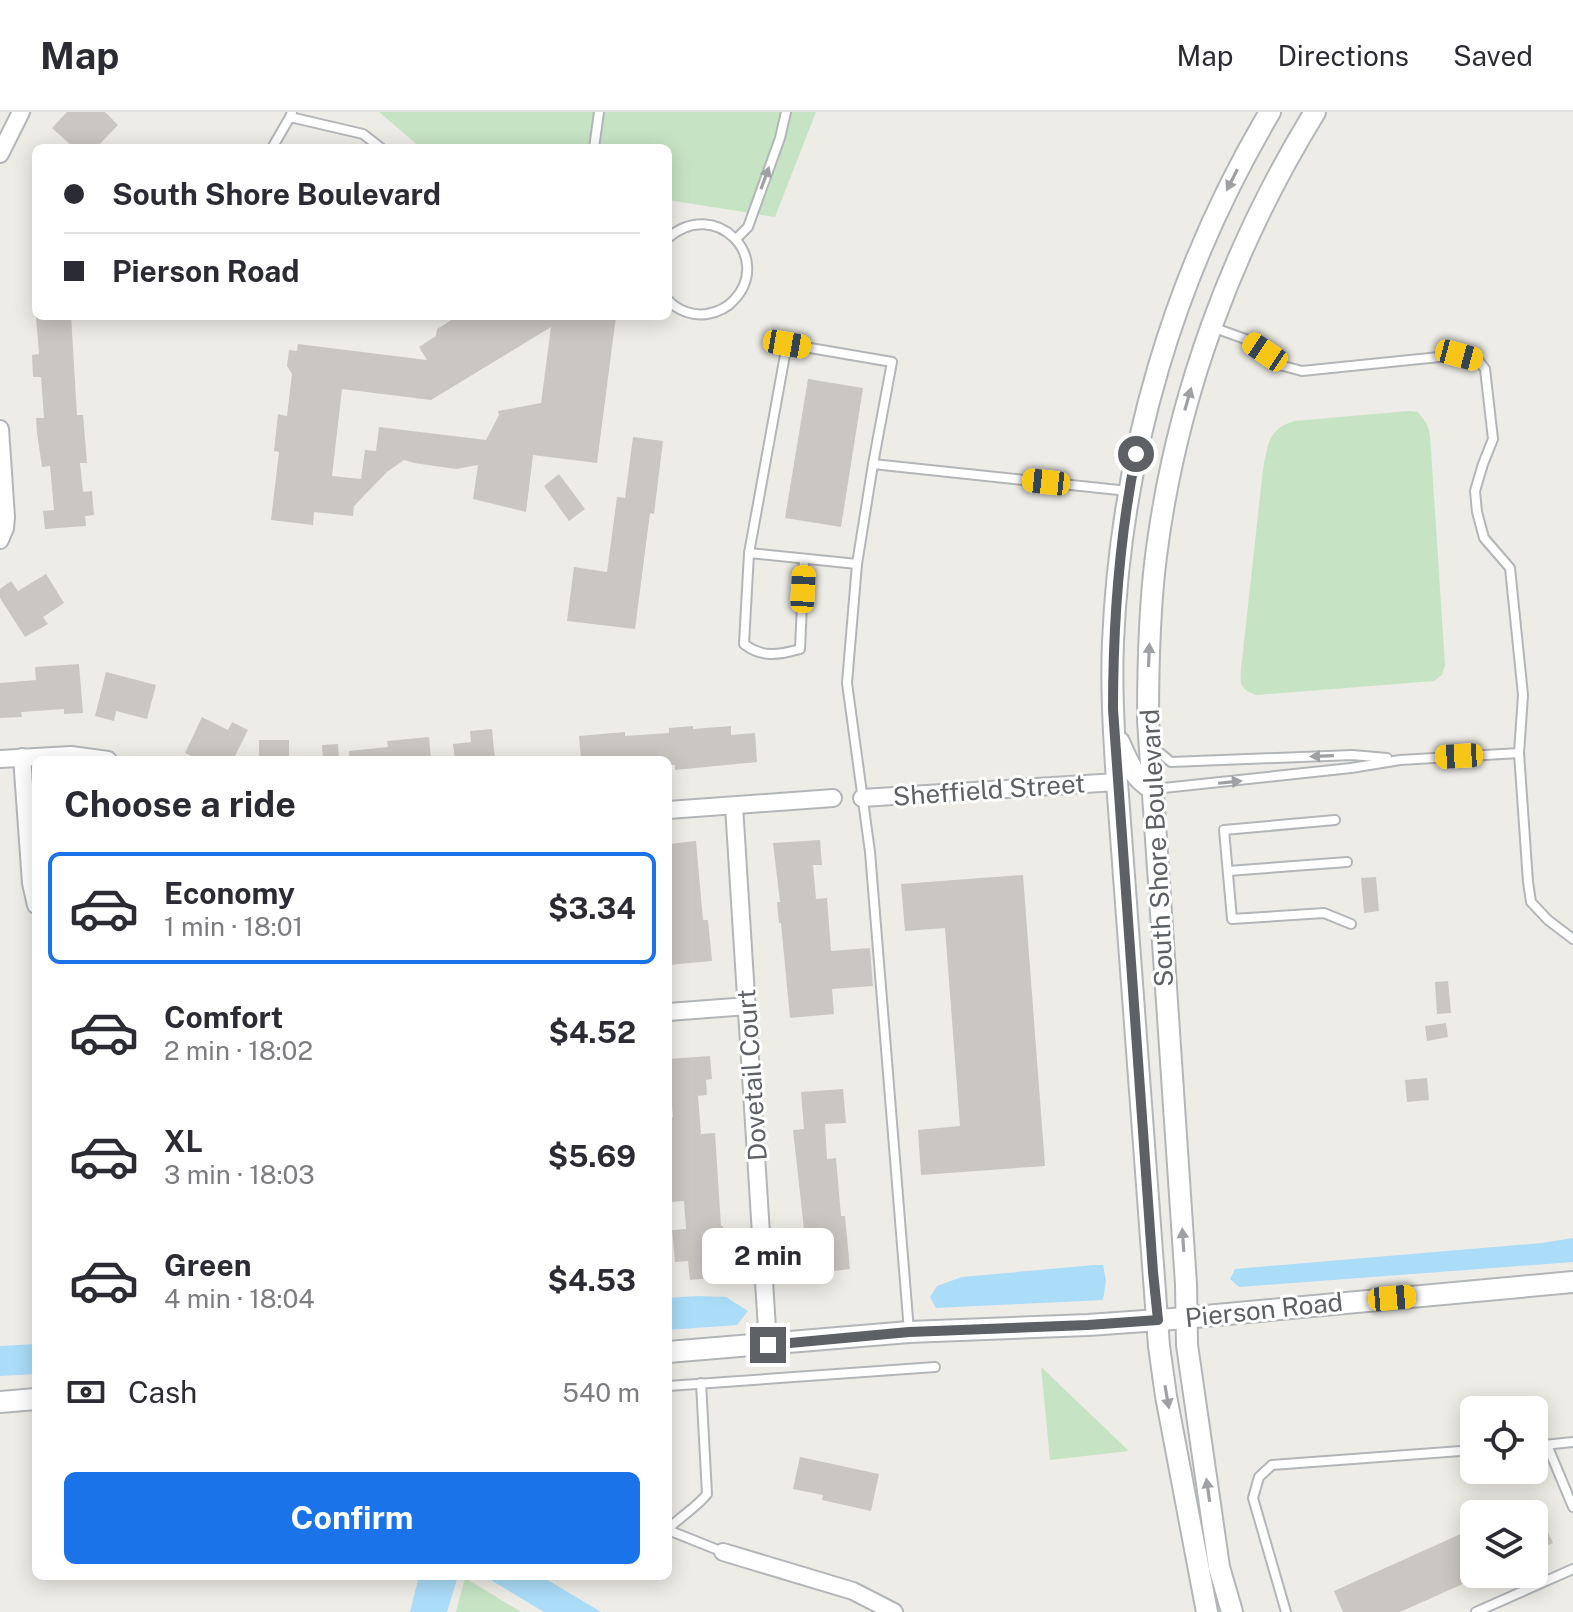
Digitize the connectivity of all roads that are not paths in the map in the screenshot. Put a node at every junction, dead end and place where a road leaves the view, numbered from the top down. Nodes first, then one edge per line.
1 (21, 112) edge
2 (599, 112) edge
3 (786, 112) edge
4 (1270, 112) edge
5 (1315, 112) edge
6 (291, 114) edge
7 (274, 144) edge
8 (376, 144) edge
9 (595, 144) edge
10 (0, 154) edge
11 (672, 234) edge
12 (736, 239) junction
13 (672, 305) edge
14 (1211, 327) junction
15 (0, 429) edge
16 (873, 464) junction
17 (1129, 491) junction
18 (0, 540) edge
19 (749, 553) junction
20 (804, 559) junction
21 (857, 564) junction
22 (1114, 732) junction
23 (1150, 744) junction
24 (1519, 753) junction
25 (46, 756) edge
26 (78, 756) edge
27 (22, 757) junction
28 (32, 757) edge
29 (0, 759) edge
30 (1400, 760) junction
31 (1117, 782) junction
32 (1153, 789) junction
33 (833, 798) dead end
34 (862, 798) junction
35 (734, 806) junction
36 (672, 810) edge
37 (1335, 820) dead end
38 (1155, 828) junction
39 (1347, 862) dead end
40 (1228, 871) junction
41 (32, 887) edge
42 (1351, 924) dead end
43 (1573, 939) edge
44 (748, 1006) junction
45 (672, 1012) edge
46 (1573, 1282) edge
47 (1186, 1318) junction
48 (1158, 1320) junction
49 (909, 1332) junction
50 (768, 1345) junction
51 (672, 1352) edge
52 (935, 1367) dead end
53 (701, 1383) junction
54 (672, 1386) edge
55 (32, 1399) edge
56 (0, 1402) edge
57 (1573, 1442) edge
58 (1548, 1445) edge
59 (1548, 1447) edge
60 (1460, 1451) edge
61 (1573, 1507) edge
62 (672, 1526) edge
63 (672, 1532) edge
64 (723, 1552) joint
65 (1573, 1569) edge
66 (894, 1612) edge
67 (1207, 1612) edge
68 (1232, 1612) edge
69 (1286, 1612) edge
70 (1476, 1612) edge

1 - 10 street
2 - 9 lane
12 -> 3 lane
4 -> 17 street, South Shore Boulevard
5 - 14 street, South Shore Boulevard
6 - 7 lane
6 - 8 lane
11 - 12 lane
12 - 13 lane
23 -> 14 street, South Shore Boulevard
14 - 24 lane
15 - 18 street
16 - 17 lane
16 - 19 lane
16 - 21 lane
17 - 22 street, South Shore Boulevard
19 - 20 lane
19 - 20 lane
20 - 21 lane
21 - 34 lane
22 - 31 street, South Shore Boulevard
22 - 32 street
30 -> 23 lane
23 - 32 street, South Shore Boulevard
24 - 30 lane
24 - 43 lane
25 - 26 street
27 - 28 street
27 - 29 street
27 - 41 street
32 -> 30 lane
31 - 34 street, Sheffield Street
31 - 38 street
31 - 48 street, South Shore Boulevard
32 - 38 street, South Shore Boulevard
33 - 35 street
34 - 49 lane
35 - 36 street
35 - 44 street, Dovetail Court
37 - 40 lane
47 -> 38 street, South Shore Boulevard
39 - 40 lane
40 - 42 lane
44 - 45 street
44 - 50 street, Dovetail Court
46 - 47 street, Pierson Road
47 - 48 street, Pierson Road
68 -> 47 street, South Shore Boulevard
48 - 49 street, Pierson Road
48 -> 67 street, South Shore Boulevard
49 - 50 street, Pierson Road
50 - 51 street, Pierson Road
52 - 53 lane
53 - 54 lane
53 - 62 lane
55 - 56 street
57 - 58 lane
59 - 61 lane
60 - 69 lane
63 - 64 lane
64 - 66 street
65 - 70 lane

